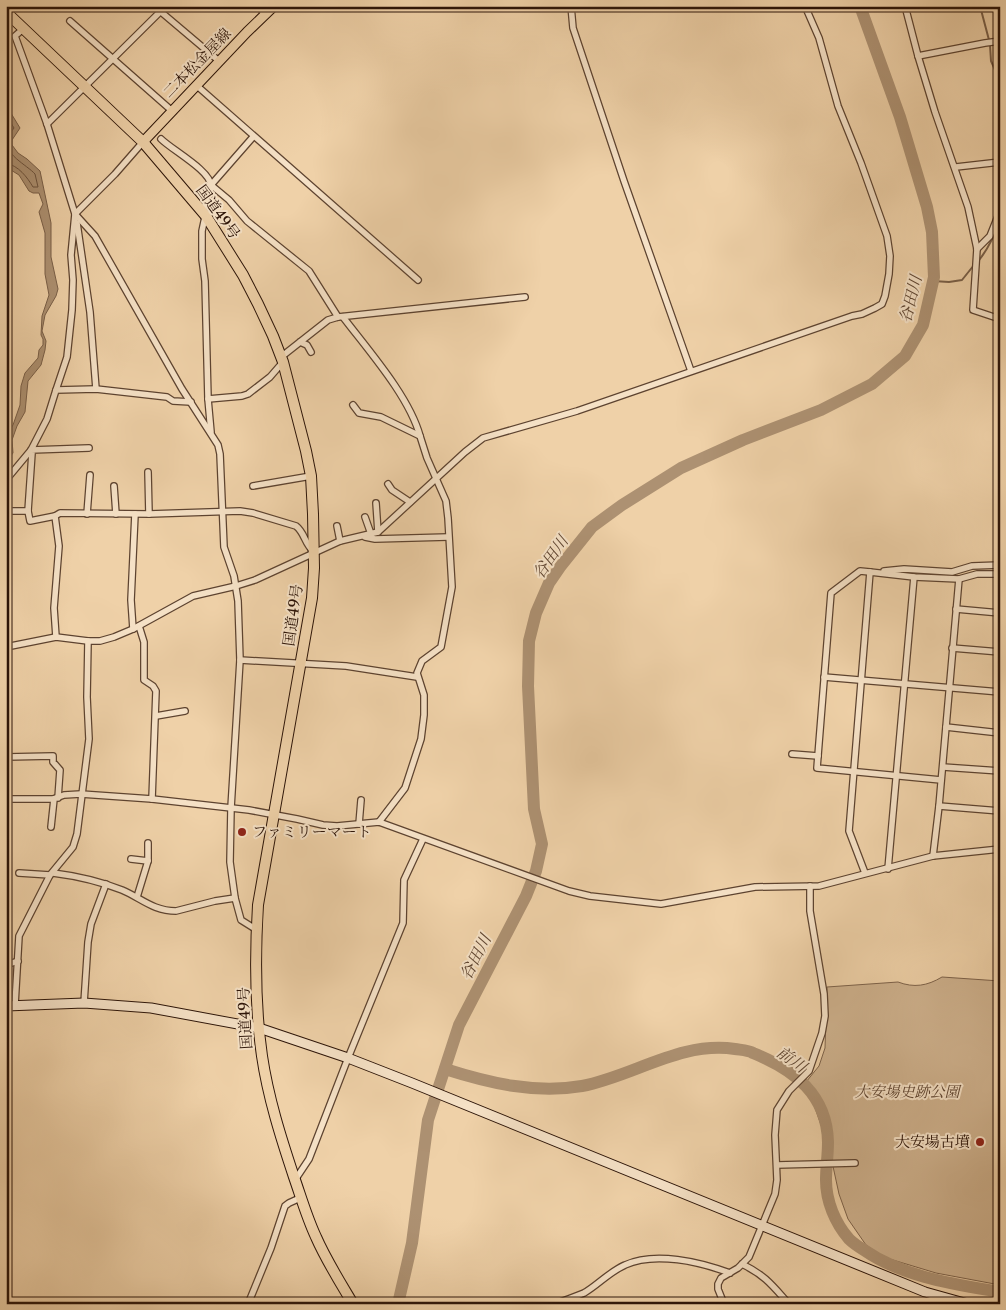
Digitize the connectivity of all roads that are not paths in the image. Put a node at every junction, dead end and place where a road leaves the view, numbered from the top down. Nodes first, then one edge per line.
1 (154, 6) edge
2 (166, 6) edge
3 (257, 6) edge
4 (274, 6) edge
5 (571, 6) edge
6 (805, 6) edge
7 (905, 6) edge
8 (6, 12) edge
9 (160, 12) junction
10 (265, 13) junction
11 (70, 21) dead end
12 (23, 29) junction
13 (1000, 41) edge
14 (918, 56) junction
15 (112, 58) junction
16 (219, 61) junction
17 (196, 85) junction
18 (85, 87) junction
19 (171, 110) junction
20 (47, 124) junction
21 (253, 136) junction
22 (160, 139) dead end
23 (143, 142) junction
24 (1000, 162) edge
25 (956, 167) junction
26 (211, 185) junction
27 (1000, 210) edge
28 (75, 214) junction
29 (204, 214) junction
30 (976, 249) junction
31 (418, 280) dead end
32 (525, 297) dead end
33 (341, 317) junction
34 (1000, 319) edge
35 (300, 342) junction
36 (311, 352) dead end
37 (282, 360) junction
38 (691, 371) junction
39 (96, 389) junction
40 (56, 390) junction
41 (208, 399) junction
42 (191, 402) junction
43 (353, 405) dead end
44 (211, 434) junction
45 (420, 436) junction
46 (89, 448) dead end
47 (31, 450) junction
48 (148, 472) dead end
49 (90, 475) dead end
50 (310, 476) junction
51 (437, 478) junction
52 (6, 480) edge
53 (388, 484) dead end
54 (114, 486) dead end
55 (252, 486) dead end
56 (376, 502) dead end
57 (410, 502) junction
58 (28, 511) junction
59 (223, 511) junction
60 (6, 512) edge
61 (87, 514) junction
62 (116, 514) junction
63 (134, 514) junction
64 (149, 514) junction
65 (55, 516) junction
66 (365, 517) dead end
67 (337, 526) dead end
68 (378, 532) junction
69 (371, 534) junction
70 (364, 536) junction
71 (448, 536) junction
72 (340, 541) junction
73 (314, 553) junction
74 (1000, 565) edge
75 (870, 572) junction
76 (880, 573) junction
77 (1000, 574) edge
78 (914, 577) junction
79 (959, 579) junction
80 (236, 586) junction
81 (956, 609) junction
82 (1000, 613) edge
83 (139, 626) junction
84 (133, 629) junction
85 (56, 637) junction
86 (88, 641) junction
87 (6, 647) edge
88 (952, 648) junction
89 (1000, 652) edge
90 (240, 660) junction
91 (302, 664) junction
92 (417, 677) junction
93 (824, 678) junction
94 (862, 681) junction
95 (905, 684) junction
96 (949, 687) junction
97 (1000, 692) edge
98 (185, 711) dead end
99 (156, 716) junction
100 (946, 727) junction
101 (1000, 732) edge
102 (792, 754) dead end
103 (818, 756) junction
104 (6, 757) edge
105 (942, 766) junction
106 (1000, 771) edge
107 (853, 772) junction
108 (897, 776) junction
109 (941, 780) junction
110 (82, 794) junction
111 (56, 798) junction
112 (6, 799) edge
113 (152, 799) junction
114 (361, 800) dead end
115 (940, 806) junction
116 (231, 808) junction
117 (1000, 811) edge
118 (274, 815) junction
119 (379, 822) junction
120 (358, 824) junction
121 (51, 827) dead end
122 (423, 839) junction
123 (148, 843) dead end
124 (1000, 849) edge
125 (933, 856) junction
126 (131, 859) dead end
127 (148, 861) junction
128 (888, 868) junction
129 (19, 873) dead end
130 (865, 873) junction
131 (52, 874) junction
132 (106, 884) junction
133 (810, 886) junction
134 (137, 896) junction
135 (235, 898) junction
136 (257, 930) junction
137 (18, 961) junction
138 (6, 965) edge
139 (84, 1003) junction
140 (11, 1005) edge
141 (259, 1028) junction
142 (348, 1058) junction
143 (855, 1163) dead end
144 (776, 1165) junction
145 (295, 1180) junction
146 (300, 1198) junction
147 (761, 1226) junction
148 (742, 1264) junction
149 (730, 1273) junction
150 (248, 1304) edge
151 (353, 1304) edge
152 (555, 1304) edge
153 (724, 1304) edge
154 (789, 1304) edge
155 (968, 1304) edge

1 - 9 street
2 - 9 street
3 - 10 street
4 - 10 main road, 二本松金屋線
5 - 38 street
6 - 38 street
7 - 14 street
8 - 12 highway, 国道49号
9 - 15 street
9 - 16 street
10 - 16 main road, 二本松金屋線
11 - 15 street
12 - 18 highway, 国道49号
12 - 20 street
13 - 14 street
14 - 25 street
15 - 18 street
15 - 19 street
16 - 17 main road, 二本松金屋線
17 - 19 main road, 二本松金屋線
17 - 21 street
18 - 20 street
18 - 23 highway, 国道49号
19 - 23 main road, 二本松金屋線
20 - 28 street
21 - 26 street
21 - 31 street
22 - 26 street
23 - 28 street
23 - 29 highway, 国道49号
24 - 25 street
25 - 30 street
26 - 29 street
26 - 33 street
27 - 30 street
28 - 39 street
28 - 40 street
28 - 42 street
29 - 37 highway, 国道49号
29 - 41 street
30 - 34 street
32 - 33 street
33 - 35 street
33 - 45 street
35 - 36 street
35 - 37 street
37 - 41 street
37 - 50 highway, 国道49号
38 - 51 street
39 - 40 street
39 - 42 street
40 - 47 street
41 - 44 street
42 - 44 street
43 - 45 street
44 - 59 street
45 - 51 street
46 - 47 street
47 - 52 street
47 - 58 street
48 - 64 street
49 - 61 street
50 - 55 street
50 - 73 highway, 国道49号
51 - 57 street
51 - 71 street
53 - 57 street
54 - 62 street
56 - 68 street
57 - 68 street
58 - 60 street
58 - 65 street
59 - 64 street
59 - 73 street
59 - 80 street
61 - 62 street
61 - 65 street
62 - 63 street
63 - 64 street
63 - 84 street
65 - 85 street
66 - 69 street
67 - 72 street
68 - 69 street
69 - 70 street
70 - 71 street
70 - 72 street
71 - 92 street
72 - 73 street
73 - 80 street
73 - 91 highway, 国道49号
74 - 76 street
75 - 76 street
75 - 93 street
75 - 94 street
76 - 78 street
77 - 79 street
78 - 79 street
78 - 95 street
79 - 81 street
80 - 83 street
80 - 90 street
81 - 82 street
81 - 88 street
83 - 84 street
83 - 99 street
84 - 86 street
85 - 86 street
85 - 87 street
86 - 110 street
88 - 89 street
88 - 96 street
90 - 91 street
90 - 116 street
91 - 92 street
91 - 118 highway, 国道49号
92 - 119 street
93 - 94 street
93 - 103 street
94 - 95 street
94 - 107 street
95 - 96 street
95 - 108 street
96 - 97 street
96 - 100 street
98 - 99 street
99 - 113 street
100 - 101 street
100 - 105 street
102 - 103 street
103 - 107 street
104 - 111 street
105 - 106 street
105 - 109 street
107 - 108 street
107 - 130 street
108 - 109 street
108 - 128 street
109 - 115 street
110 - 111 street
110 - 113 street
110 - 131 street
111 - 112 street
111 - 121 street
113 - 116 street
114 - 120 street
115 - 117 street
115 - 125 street
116 - 118 street
116 - 135 street
118 - 120 street
118 - 136 highway, 国道49号
119 - 120 street
119 - 122 street
122 - 133 street
122 - 142 street
123 - 127 street
124 - 125 street
125 - 128 street
126 - 127 street
127 - 134 street
128 - 130 street
129 - 131 street
130 - 133 street
131 - 132 street
131 - 137 street
132 - 134 street
132 - 139 street
133 - 144 street
134 - 135 street
135 - 136 street
136 - 141 highway, 国道49号
137 - 138 street
137 - 140 street
139 - 140 street
139 - 141 street
141 - 142 street
141 - 145 highway, 国道49号
142 - 145 street
142 - 147 street
143 - 144 street
144 - 147 street
145 - 146 highway, 国道49号
146 - 150 street
146 - 151 highway, 国道49号
147 - 148 street
147 - 155 street
148 - 149 street
148 - 154 street
149 - 152 street
149 - 153 street

